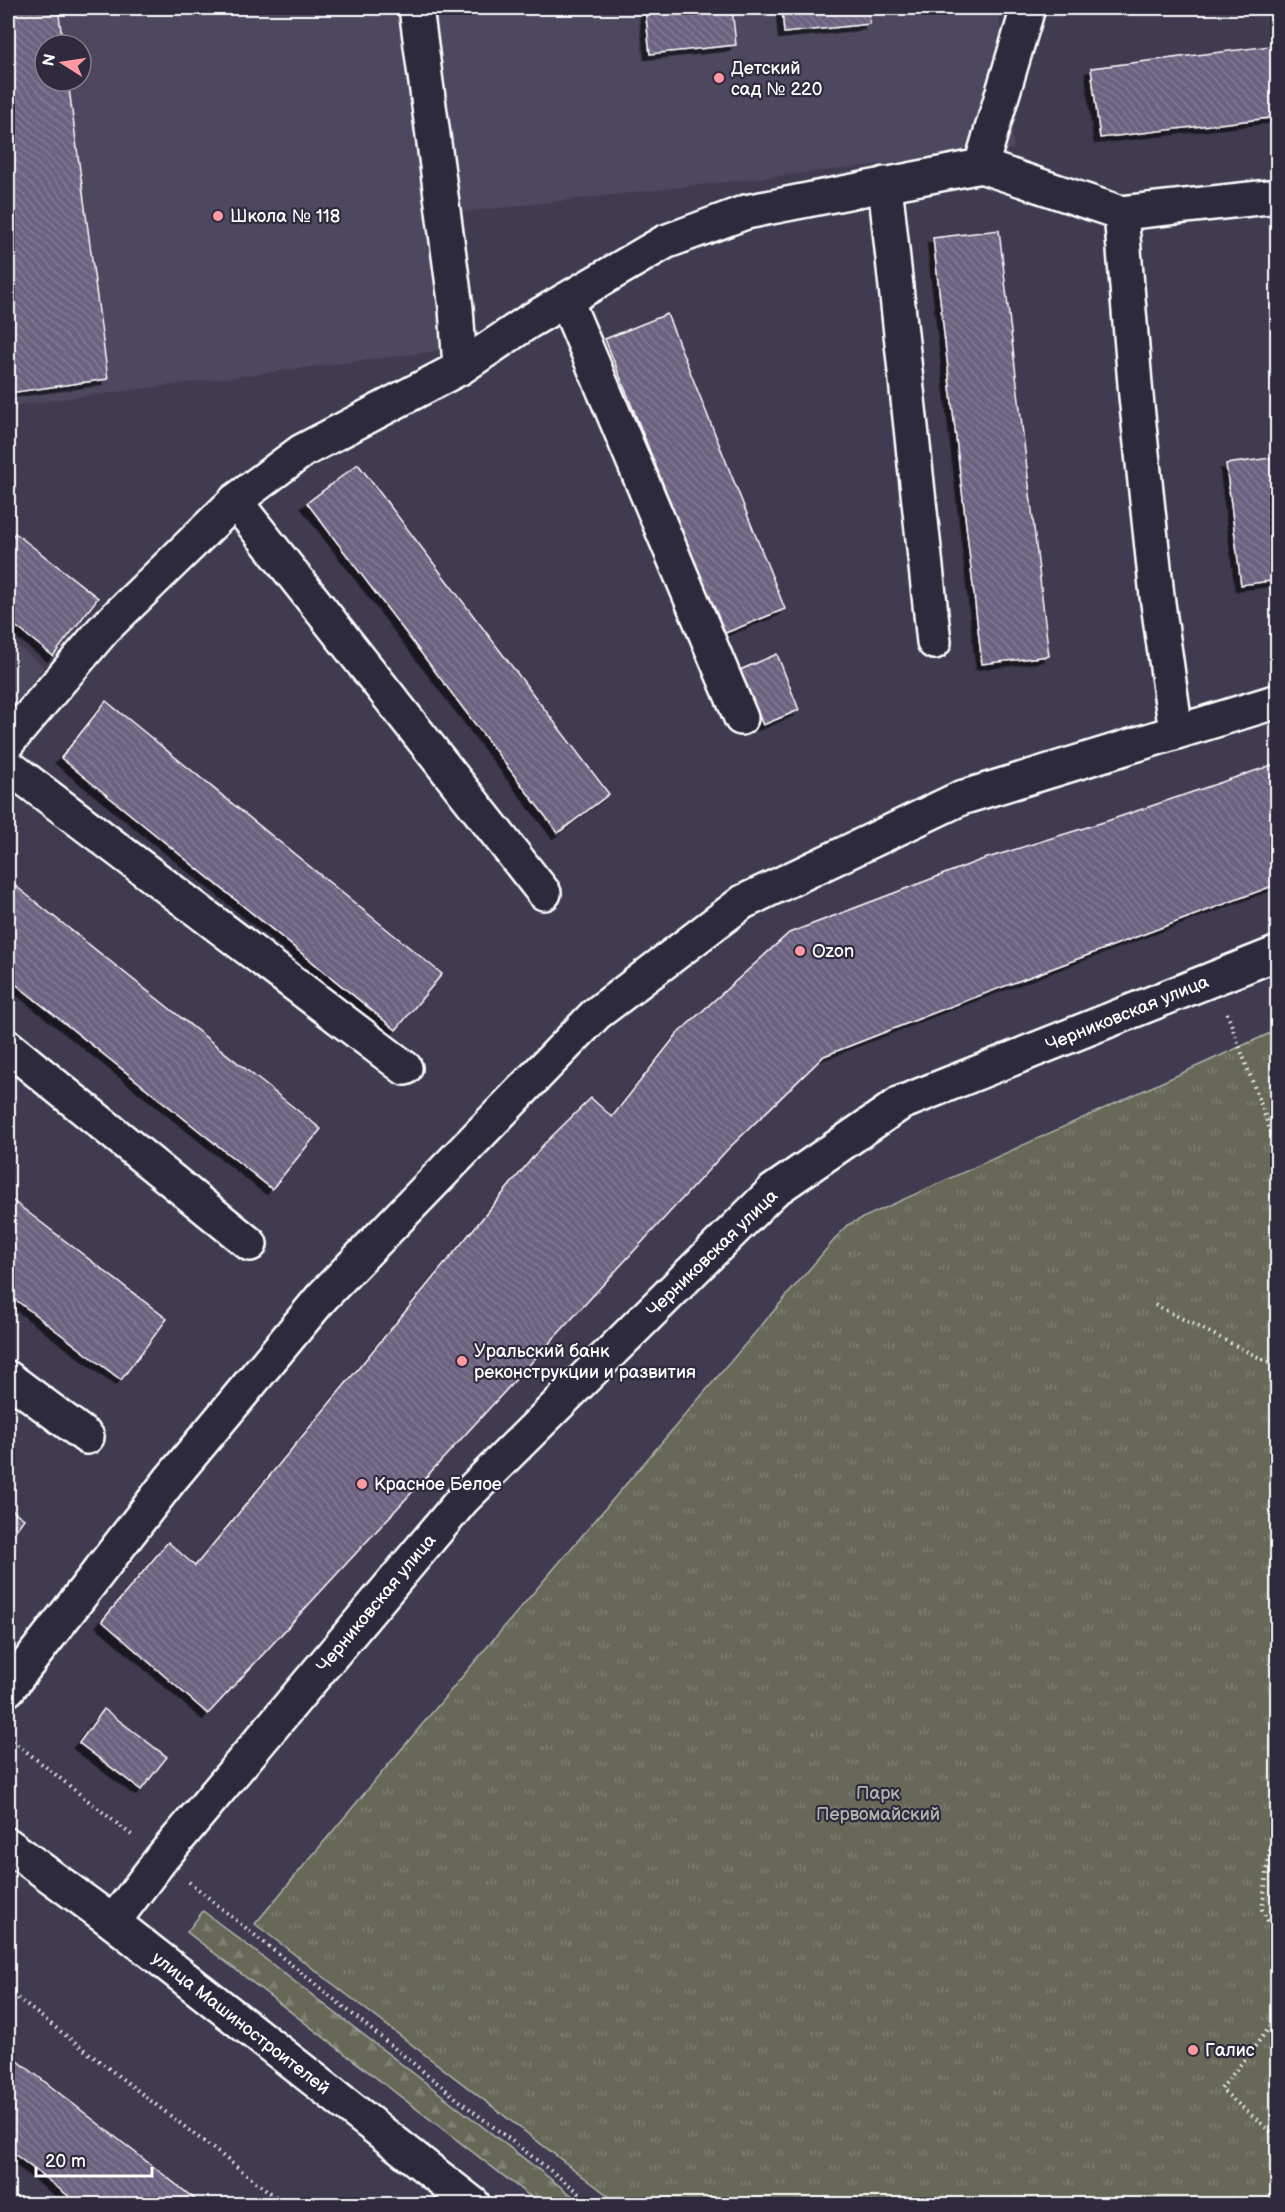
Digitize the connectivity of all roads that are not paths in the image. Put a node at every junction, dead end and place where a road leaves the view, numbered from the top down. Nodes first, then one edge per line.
1 (416, 8) edge
2 (1028, 8) edge
3 (981, 166) junction
4 (885, 184) junction
5 (1278, 196) edge
6 (1121, 213) junction
7 (566, 300) junction
8 (459, 368) junction
9 (235, 501) junction
10 (934, 642) dead end
11 (1278, 701) edge
12 (741, 718) dead end
13 (1176, 732) junction
14 (8, 742) edge
15 (8, 766) edge
16 (544, 892) dead end
17 (1278, 953) edge
18 (8, 1047) edge
19 (405, 1068) dead end
20 (250, 1244) dead end
21 (8, 1378) edge
22 (87, 1437) dead end
23 (8, 1689) edge
24 (8, 1845) edge
25 (113, 1922) junction
26 (473, 2205) edge

1 - 8 street
2 - 3 street
3 - 4 street
3 - 6 street
4 - 7 street
4 - 10 street
5 - 6 street
6 - 13 street
7 - 8 street
7 - 12 street
8 - 9 street
9 - 14 street
9 - 16 street
11 - 13 street
13 - 23 street
15 - 19 street
17 - 25 street, Черниковская улица
18 - 20 street
21 - 22 street
24 - 25 street, улица Машиностроителей
25 - 26 street, улица Машиностроителей

